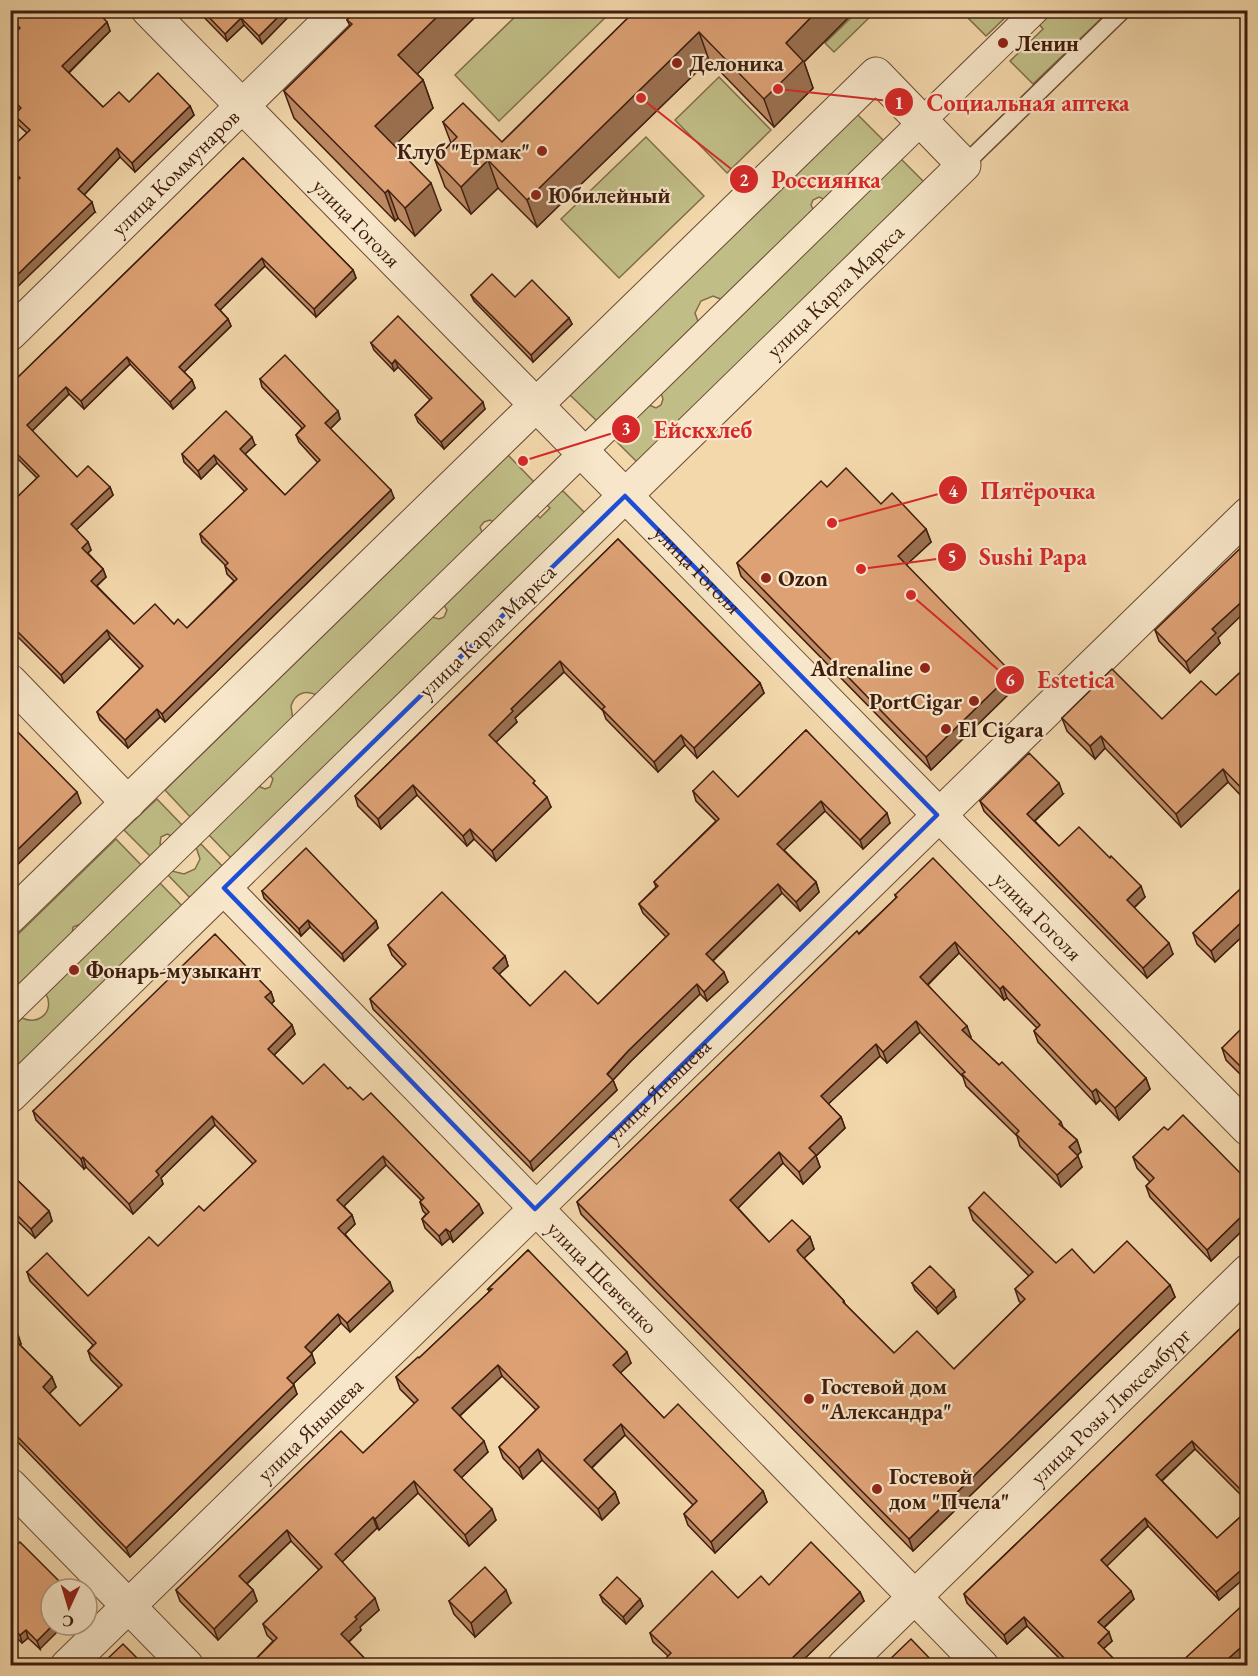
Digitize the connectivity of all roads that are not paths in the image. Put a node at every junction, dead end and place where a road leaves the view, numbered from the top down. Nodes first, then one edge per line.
1 (148, 10) edge
2 (340, 10) edge
3 (1036, 10) edge
4 (1123, 10) edge
5 (242, 106) junction
6 (922, 121) junction
7 (964, 165) junction
8 (10, 334) edge
9 (536, 405) junction
10 (583, 453) junction
11 (625, 496) junction
12 (1248, 514) edge
13 (10, 681) edge
14 (128, 803) junction
15 (937, 815) junction
16 (224, 888) junction
17 (10, 917) edge
18 (10, 1011) edge
19 (10, 1096) edge
20 (1248, 1129) edge
21 (535, 1209) junction
22 (1248, 1271) edge
23 (10, 1485) edge
24 (914, 1596) junction
25 (129, 1605) junction
26 (67, 1665) edge
27 (187, 1665) edge
28 (844, 1665) edge
29 (982, 1665) edge

1 - 5 street, улица Гоголя
2 - 5 street, улица Коммунаров
3 - 6 street
4 - 7 lane
5 - 8 street, улица Коммунаров
5 - 9 street, улица Гоголя
6 - 7 street
6 - 9 street
6 - 10 street
7 - 11 street, улица Карла Маркса
9 - 10 street, улица Гоголя
9 - 14 street
10 - 11 street, улица Гоголя
10 - 18 street
11 - 15 street, улица Гоголя
11 - 16 street, улица Карла Маркса
12 - 15 street, улица Янышева
13 - 14 street
14 - 17 street
15 - 20 street, улица Гоголя
15 - 21 street, улица Янышева
16 - 19 street, улица Карла Маркса
16 - 21 street, улица Шевченко
21 - 24 street, улица Шевченко
21 - 25 street, улица Янышева
22 - 24 street, улица Розы Люксембург
23 - 25 street
24 - 28 street, улица Розы Люксембург
24 - 29 street, улица Шевченко
25 - 26 street, улица Янышева
25 - 27 street

